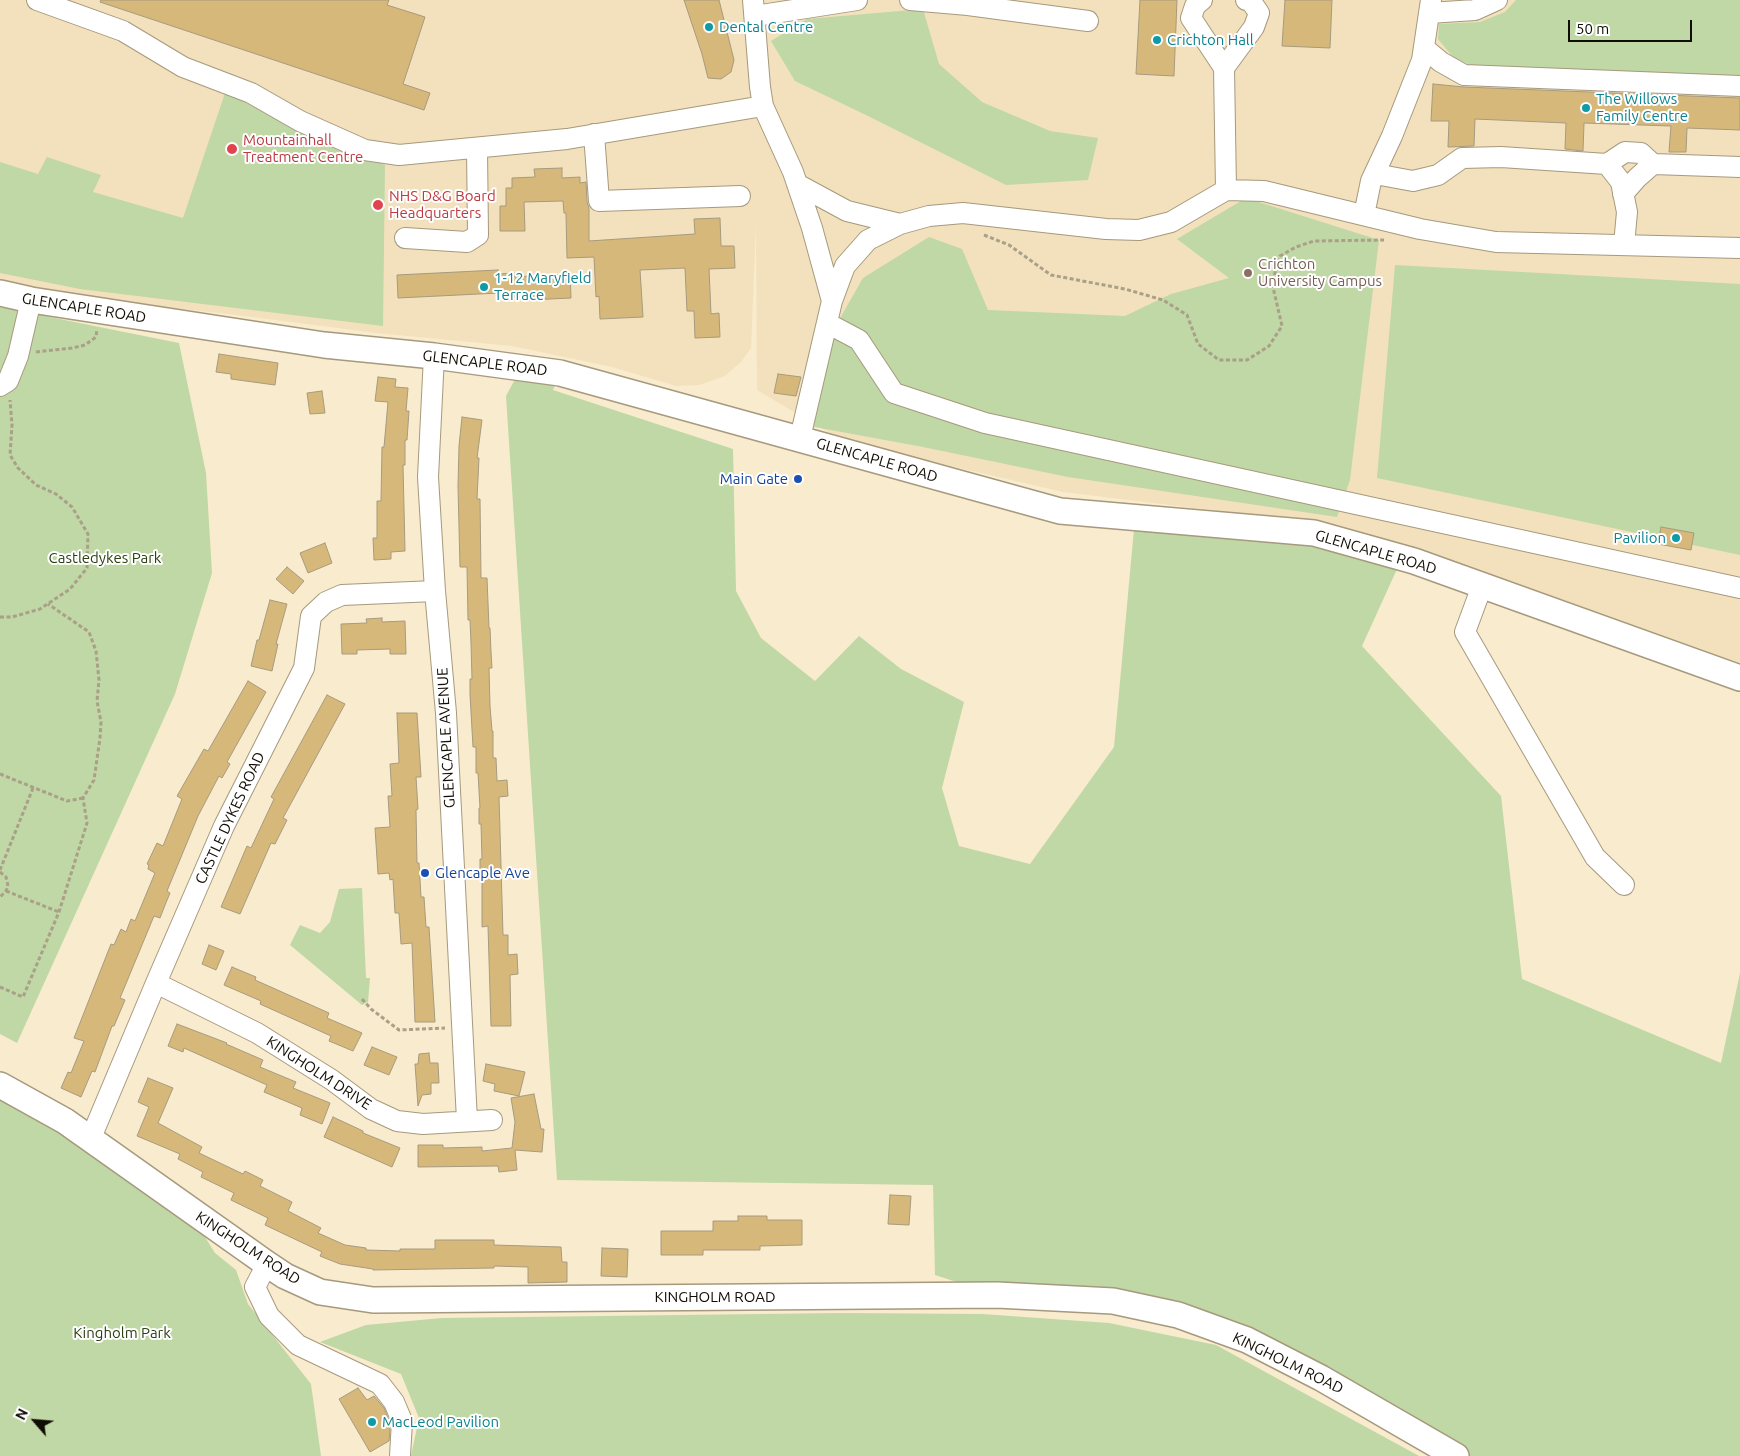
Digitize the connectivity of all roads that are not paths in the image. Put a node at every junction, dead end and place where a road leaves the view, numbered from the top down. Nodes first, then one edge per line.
1 (37, 0) edge
2 (858, 0) edge
3 (910, 0) edge
4 (1202, 0) edge
5 (1246, 0) edge
6 (1497, 0) edge
7 (969, 2) edge
8 (1430, 6) edge
9 (754, 8) edge
10 (1088, 21) dead end
11 (1424, 48) junction
12 (1224, 68) junction
13 (1740, 86) edge
14 (763, 106) junction
15 (594, 134) junction
16 (477, 148) junction
17 (1607, 164) junction
18 (1653, 164) junction
19 (1740, 167) edge
20 (1374, 174) junction
21 (797, 184) junction
22 (1226, 190) junction
23 (1623, 194) junction
24 (740, 196) dead end
25 (1364, 215) junction
26 (900, 224) junction
27 (405, 238) dead end
28 (1624, 246) junction
29 (1740, 248) edge
30 (0, 293) edge
31 (31, 300) junction
32 (832, 301) junction
33 (827, 323) junction
34 (434, 356) junction
35 (4, 383) edge
36 (800, 438) junction
37 (1482, 586) junction
38 (1740, 588) edge
39 (435, 591) junction
40 (1740, 678) edge
41 (1624, 885) dead end
42 (156, 983) junction
43 (0, 1085) edge
44 (467, 1120) junction
45 (492, 1120) dead end
46 (90, 1140) junction
47 (267, 1264) junction
48 (400, 1456) edge
49 (1456, 1456) edge

1 - 16 street
2 - 9 street
3 - 7 street
4 - 12 street
5 - 12 street
6 - 8 street
7 - 10 street
8 - 11 street
9 - 14 street
11 - 13 street
11 - 20 street
12 - 22 street
14 - 15 street
14 - 21 street
15 - 16 street
15 - 24 street
16 - 27 street
17 - 18 street
17 - 20 street
17 - 23 street
18 - 19 street
18 - 23 street
20 - 25 street
21 - 26 street
21 - 32 street
22 - 25 street
22 - 26 street
23 - 28 street
25 - 28 street
26 - 32 street
28 - 29 street
30 - 31 main road, GLENCAPLE ROAD
31 - 34 main road, GLENCAPLE ROAD
31 - 35 street
32 - 33 street
33 - 36 street
33 - 38 street
34 - 36 main road, GLENCAPLE ROAD
34 - 39 street, GLENCAPLE AVENUE
36 - 37 main road, GLENCAPLE ROAD
37 - 40 main road, GLENCAPLE ROAD
37 - 41 street
39 - 42 street, CASTLE DYKES ROAD
39 - 44 street, GLENCAPLE AVENUE
42 - 44 street, KINGHOLM DRIVE
42 - 46 street, CASTLE DYKES ROAD
43 - 46 main road, KINGHOLM ROAD
44 - 45 street, KINGHOLM DRIVE
46 - 47 main road, KINGHOLM ROAD
47 - 48 street
47 - 49 main road, KINGHOLM ROAD

